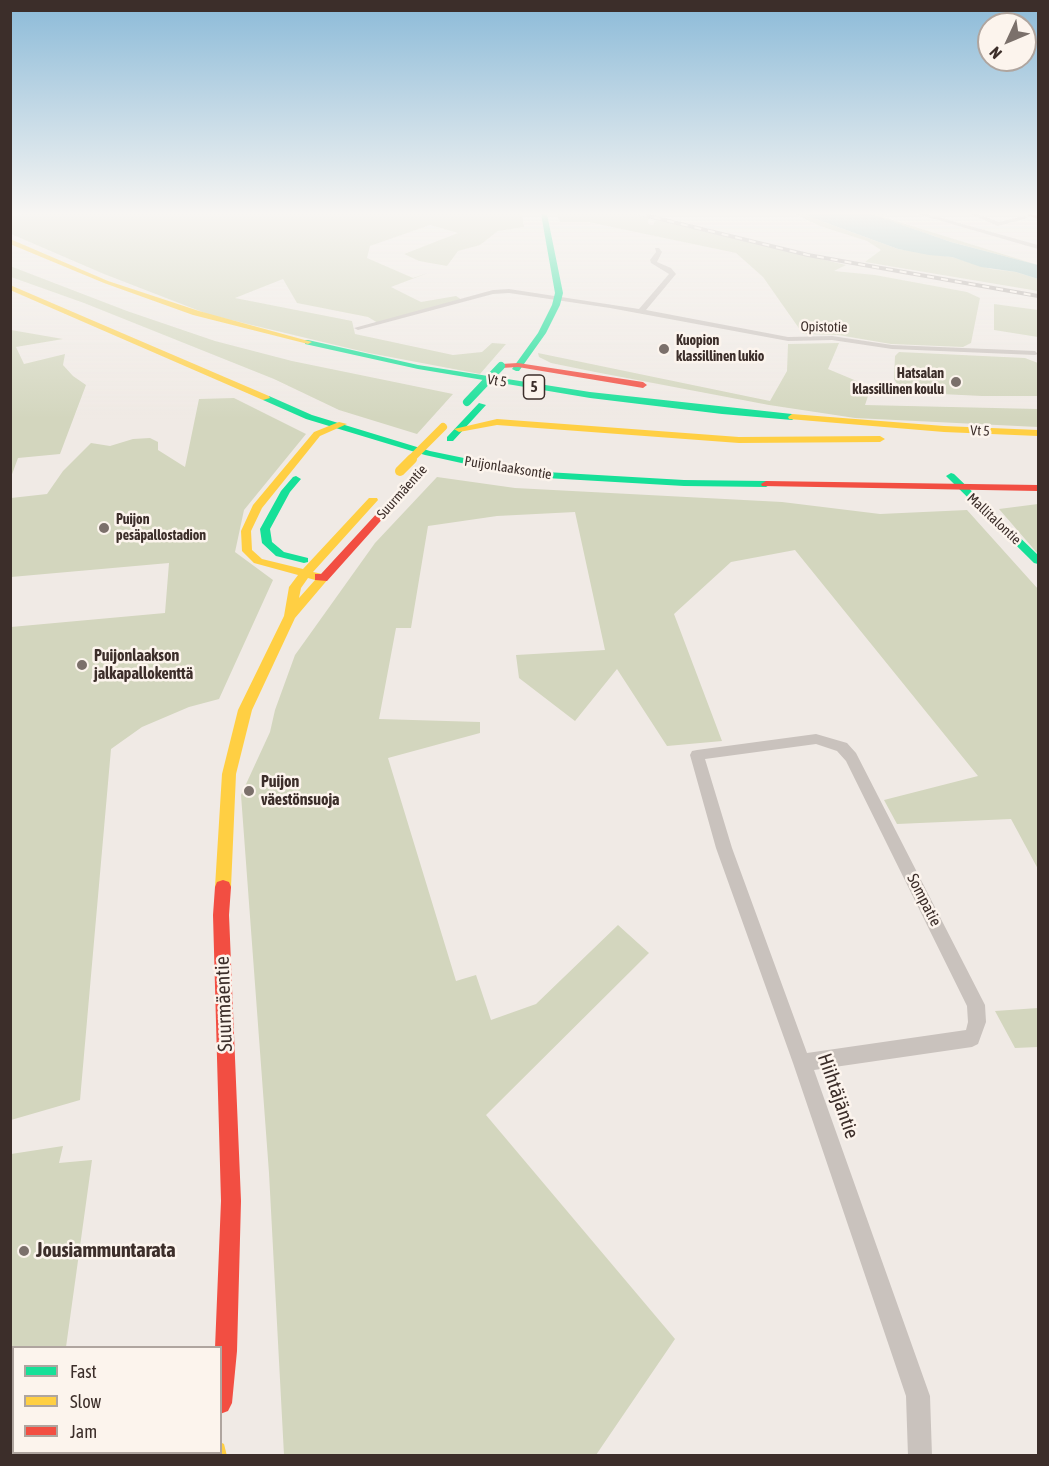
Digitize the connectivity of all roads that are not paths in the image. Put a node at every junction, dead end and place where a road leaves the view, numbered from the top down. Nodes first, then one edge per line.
1 (19, 282) edge
2 (79, 282) edge
3 (107, 282) edge
4 (547, 282) edge
5 (557, 282) edge
6 (666, 282) edge
7 (10, 287) edge
8 (550, 297) junction
9 (641, 312) junction
10 (358, 328) dead end
11 (528, 350) junction
12 (1037, 352) edge
13 (501, 366) junction
14 (517, 367) junction
15 (565, 371) junction
16 (656, 387) dead end
17 (689, 393) dead end
18 (475, 407) junction
19 (309, 417) junction
20 (497, 422) junction
21 (343, 423) junction
22 (874, 423) junction
23 (450, 432) junction
24 (1038, 433) edge
25 (317, 434) junction
26 (366, 436) junction
27 (885, 439) junction
28 (339, 441) dead end
29 (1038, 445) edge
30 (1038, 478) edge
31 (955, 481) junction
32 (1038, 488) edge
33 (1038, 561) edge
34 (309, 568) junction
35 (328, 573) junction
36 (290, 616) junction
37 (697, 755) joint
38 (802, 1063) junction
39 (222, 1386) edge
40 (920, 1455) edge

1 - 21 main road, Puijonlaaksontie
2 - 27 main road, Vt 5 / 5
3 - 22 main road, Vt 5 / 5
4 - 8 main road
5 - 8 main road
6 - 9 street
7 - 19 main road, Puijonlaaksontie
8 - 9 street, Opistotie
8 - 10 street, Opistotie
8 - 11 main road, Suurmäentie
8 - 13 main road, Suurmäentie
9 - 12 street, Opistotie
11 - 14 main road, Suurmäentie
11 - 15 main road
13 - 14 main road
13 - 18 main road, Suurmäentie, bridge
14 - 15 main road
14 - 18 main road, Suurmäentie
15 - 16 main road
17 - 22 main road
18 - 20 main road
18 - 23 main road, Suurmäentie
19 - 21 main road, Puijonlaaksontie
19 - 25 main road
20 - 23 main road
20 - 27 main road
21 - 25 main road
21 - 26 main road, Puijonlaaksontie
21 - 31 main road, Puijonlaaksontie
21 - 34 main road
22 - 24 main road, Vt 5 / 5
23 - 34 main road, Suurmäentie, bridge
23 - 35 main road, Suurmäentie
25 - 34 main road
26 - 28 main road
26 - 31 main road, Puijonlaaksontie
27 - 29 main road, Vt 5 / 5
30 - 31 main road, Puijonlaaksontie
31 - 32 main road, Puijonlaaksontie
31 - 33 main road, Mallitalontie
34 - 35 main road
34 - 36 main road, Suurmäentie
35 - 36 main road, Suurmäentie
36 - 39 main road, Suurmäentie
37 - 38 street, Hiihtäjäntie
37 - 38 street, Sompatie
38 - 40 street, Hiihtäjäntie

